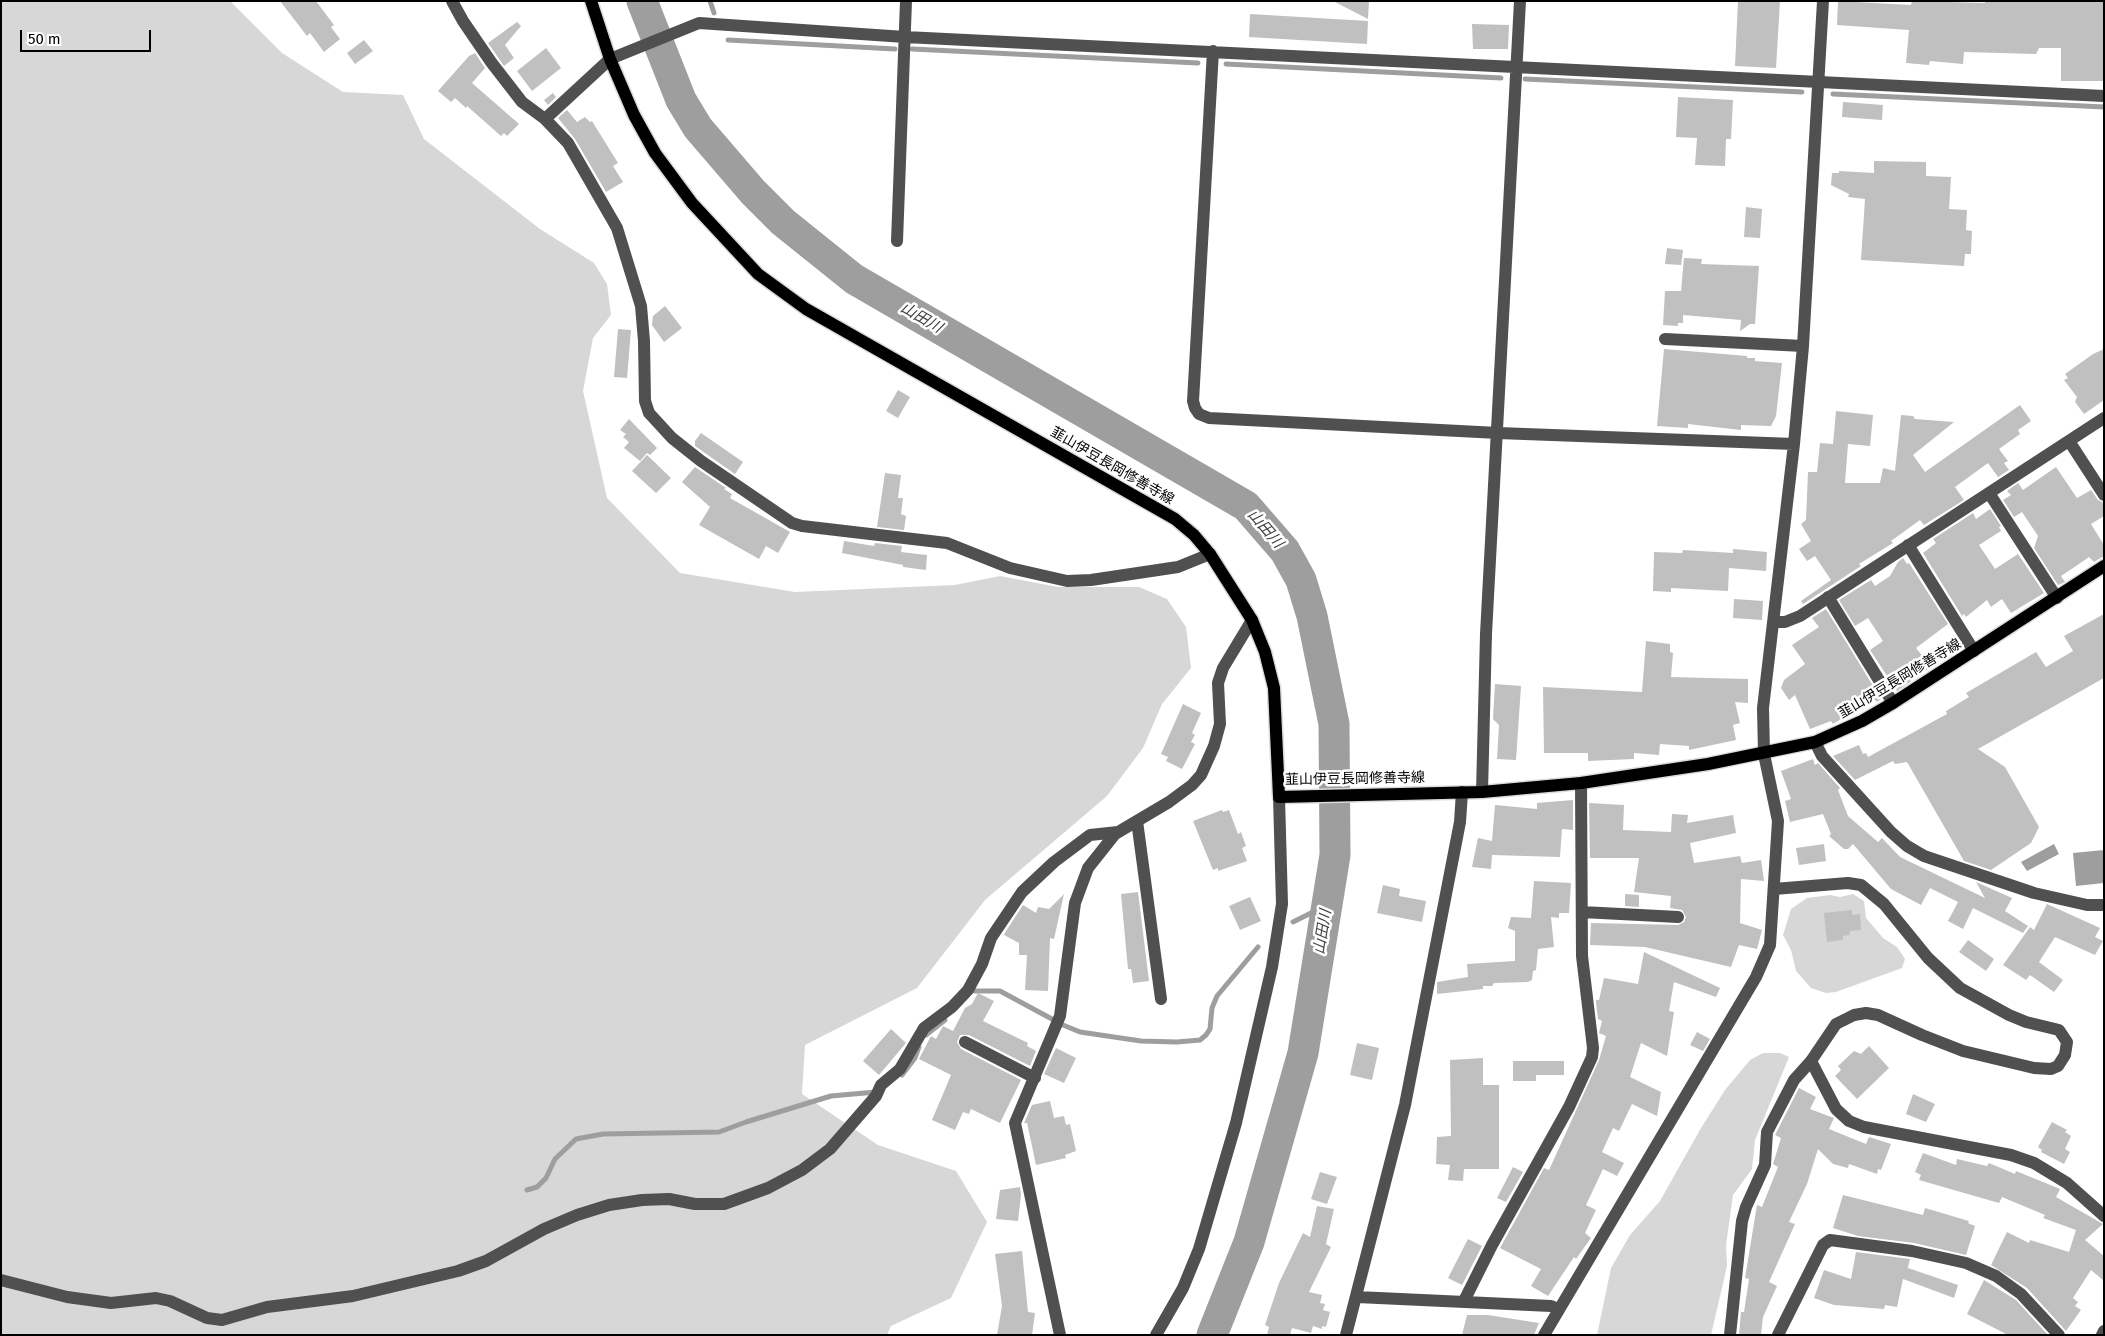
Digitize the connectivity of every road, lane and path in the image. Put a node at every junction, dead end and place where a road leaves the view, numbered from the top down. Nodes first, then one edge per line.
1 (452, 1) edge
2 (591, 1) edge
3 (906, 1) edge
4 (1520, 1) edge
5 (1823, 1) edge
6 (905, 37) junction
7 (1213, 51) junction
8 (610, 59) junction
9 (1516, 66) junction
10 (1817, 80) junction
11 (2104, 96) edge
12 (545, 119) junction
13 (897, 241) dead end
14 (1665, 339) dead end
15 (1802, 346) junction
16 (2104, 418) edge
17 (1498, 433) junction
18 (2069, 441) junction
19 (1794, 444) junction
20 (1989, 493) junction
21 (2104, 495) edge
22 (1908, 545) junction
23 (1210, 554) junction
24 (2104, 566) edge
25 (1828, 597) junction
26 (2057, 598) junction
27 (1252, 620) junction
28 (1774, 622) junction
29 (1974, 652) junction
30 (1893, 703) junction
31 (1815, 742) junction
32 (1764, 754) junction
33 (1580, 783) junction
34 (1462, 792) junction
35 (1482, 792) junction
36 (1279, 797) junction
37 (1137, 821) junction
38 (1118, 832) junction
39 (1774, 889) junction
40 (2104, 905) edge
41 (1582, 912) junction
42 (1678, 917) dead end
43 (1160, 999) dead end
44 (965, 1042) dead end
45 (1811, 1062) junction
46 (1035, 1078) junction
47 (2104, 1216) edge
48 (1, 1280) edge
49 (1357, 1297) junction
50 (1464, 1301) junction
51 (1558, 1309) junction
52 (2104, 1331) edge
53 (1060, 1335) edge
54 (1156, 1335) edge
55 (1346, 1335) edge
56 (1544, 1335) edge
57 (1730, 1335) edge
58 (1778, 1335) edge
59 (2059, 1335) edge
60 (2102, 1335) edge

1 - 12 street
2 - 8 main road, 韮山伊豆長岡修善寺線
3 - 6 street
4 - 9 street
5 - 10 street
6 - 7 street
6 - 8 street
6 - 13 street
7 - 9 street
7 - 17 street
8 - 12 street
8 - 23 main road, 韮山伊豆長岡修善寺線
9 - 10 street
9 - 17 street
10 - 11 street
10 - 15 street
12 - 23 street
14 - 15 street
15 - 19 street
16 - 18 street
17 - 19 street
17 - 35 street
18 - 20 street
18 - 21 street
19 - 28 street
20 - 22 street
20 - 26 street
22 - 25 street
22 - 29 street
23 - 27 main road, 韮山伊豆長岡修善寺線
24 - 26 main road, 韮山伊豆長岡修善寺線
25 - 28 street
25 - 30 street
26 - 29 main road, 韮山伊豆長岡修善寺線
27 - 36 main road, 韮山伊豆長岡修善寺線
27 - 37 street
28 - 32 street
29 - 30 main road, 韮山伊豆長岡修善寺線
30 - 31 main road, 韮山伊豆長岡修善寺線
31 - 32 main road, 韮山伊豆長岡修善寺線
31 - 40 street
32 - 33 main road, 韮山伊豆長岡修善寺線
32 - 39 street
33 - 35 main road, 韮山伊豆長岡修善寺線
33 - 41 street
34 - 35 main road, 韮山伊豆長岡修善寺線
34 - 36 main road, 韮山伊豆長岡修善寺線
34 - 49 street
36 - 54 street
37 - 38 street
37 - 43 street
38 - 46 street
38 - 48 street
39 - 45 street
39 - 51 street
41 - 42 street
41 - 50 street
44 - 46 street
45 - 47 street
45 - 57 street
46 - 53 street
49 - 50 street
49 - 55 street
50 - 51 street
51 - 56 street
52 - 60 street
58 - 59 street

